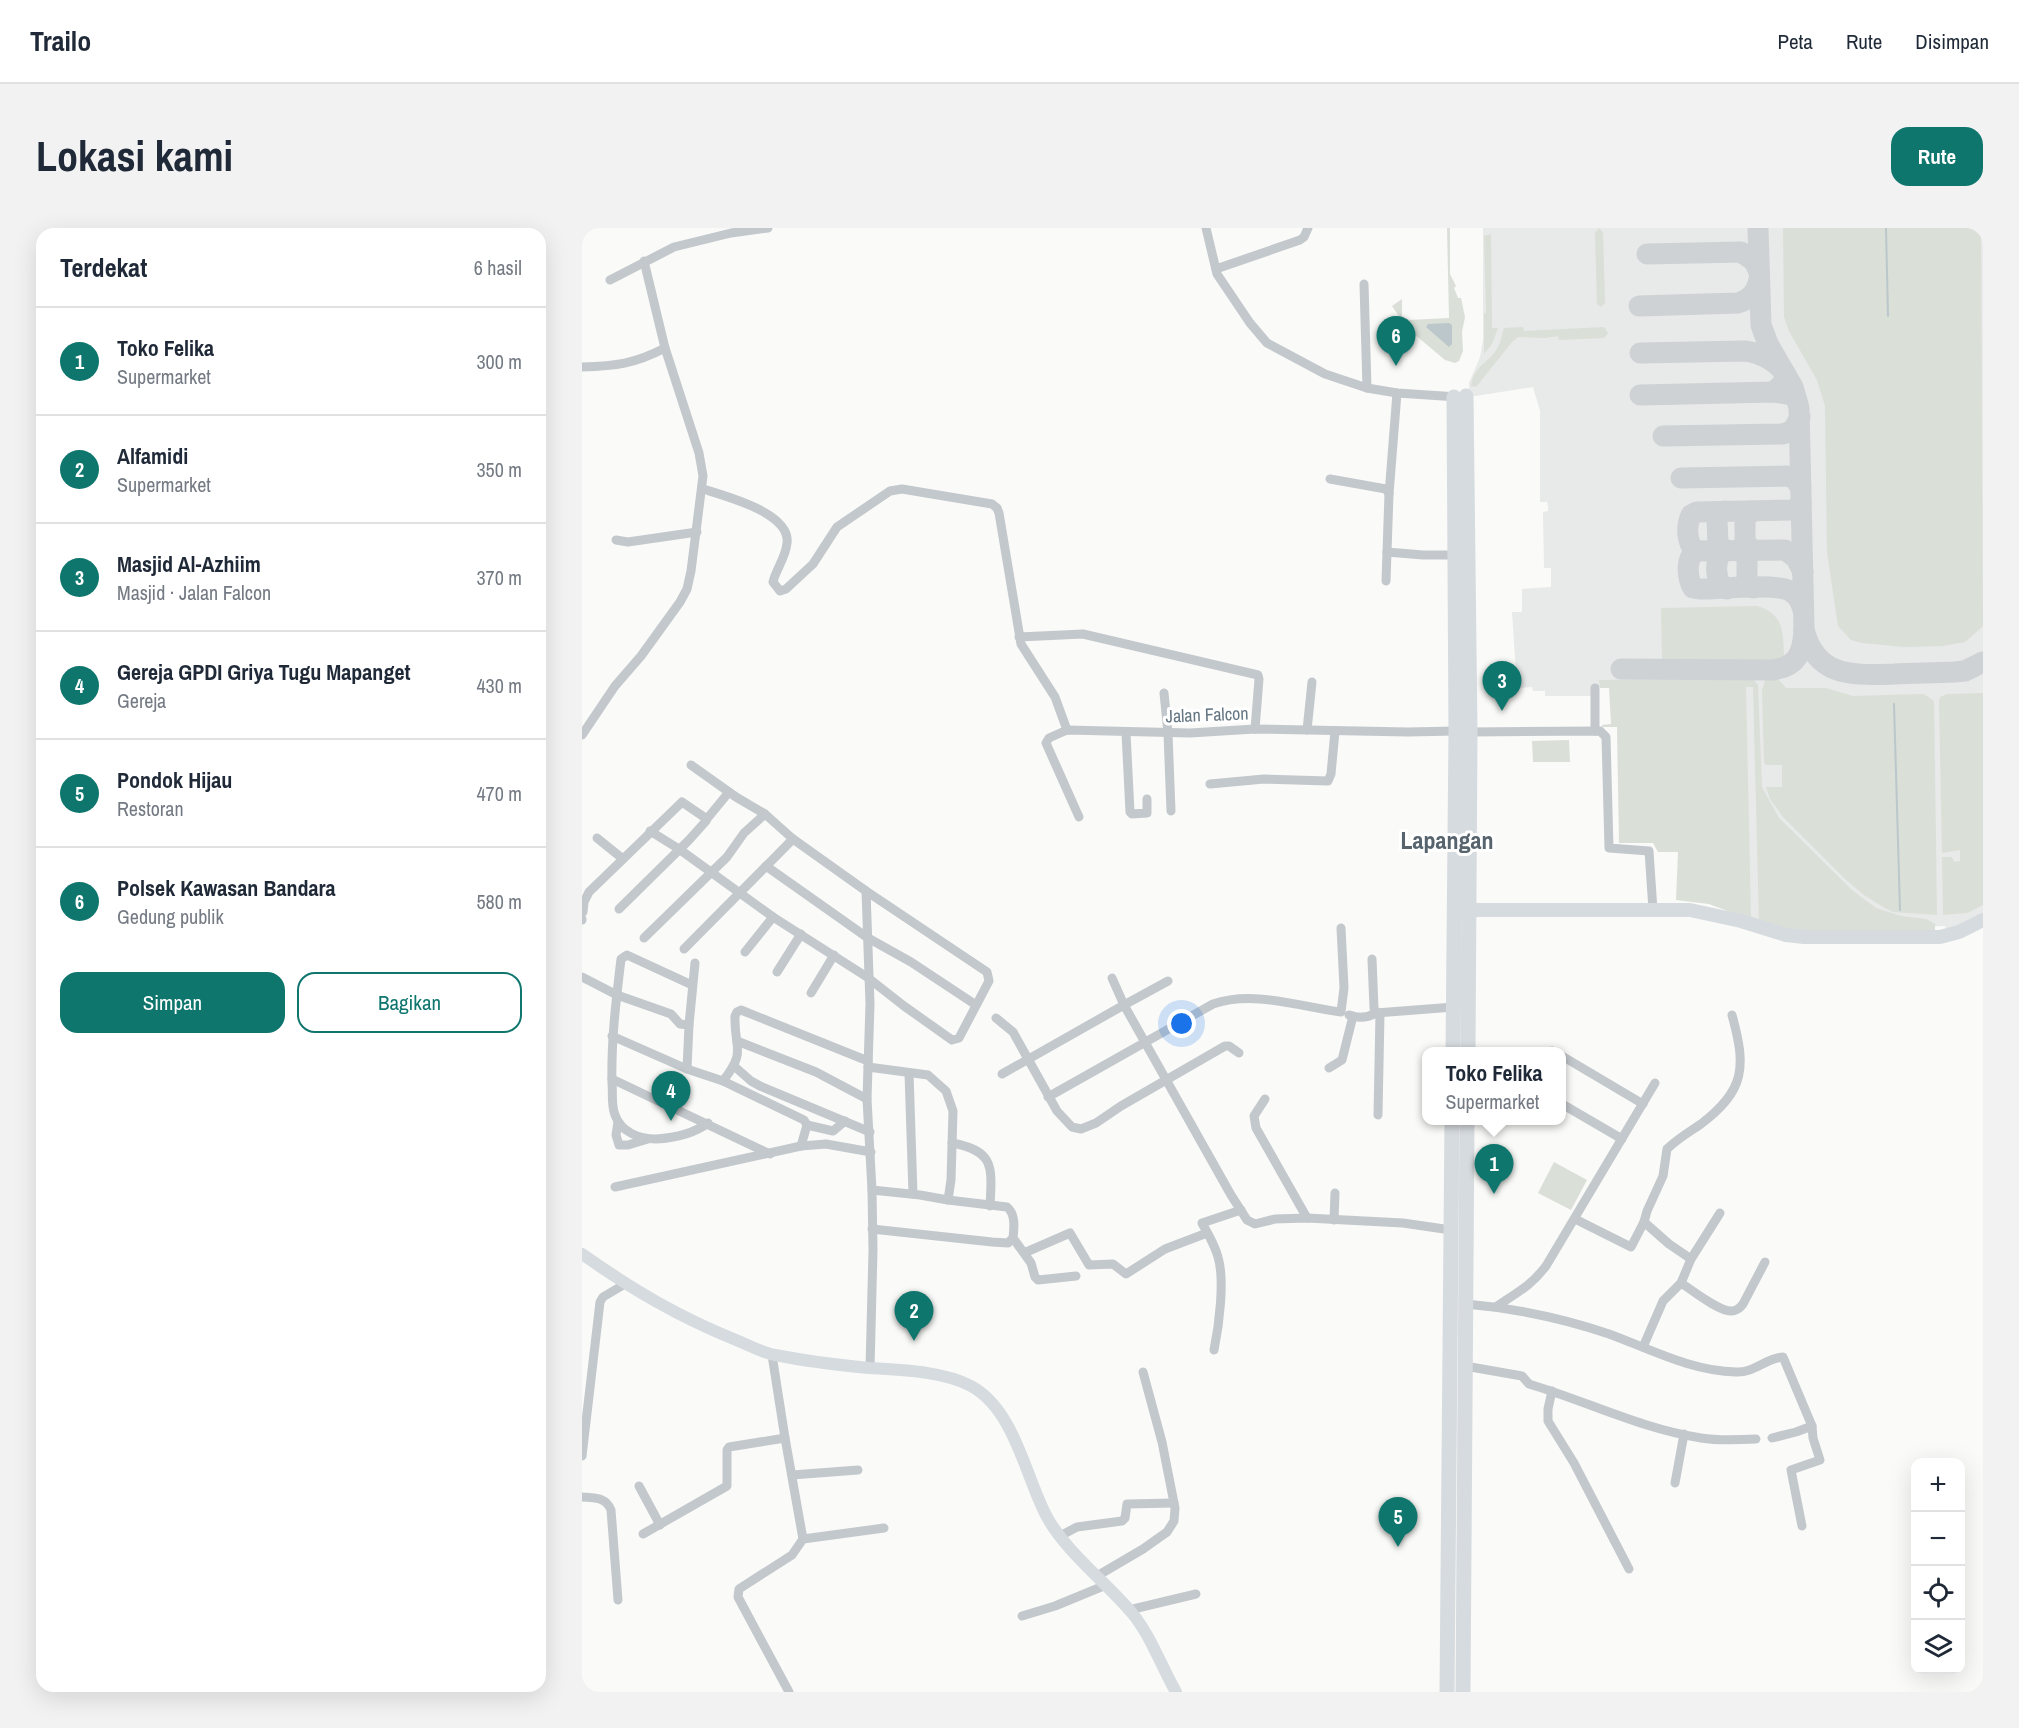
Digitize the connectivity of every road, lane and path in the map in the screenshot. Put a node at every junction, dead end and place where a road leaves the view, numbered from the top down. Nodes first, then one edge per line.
1 (768, 228) edge
2 (1206, 228) edge
3 (1308, 228) edge
4 (644, 261) junction
5 (1215, 269) junction
6 (610, 280) dead end
7 (1364, 284) dead end
8 (665, 348) junction
9 (582, 367) edge
10 (1366, 388) junction
11 (1397, 393) junction
12 (1460, 396) junction
13 (1330, 479) dead end
14 (703, 489) junction
15 (1389, 494) junction
16 (697, 532) junction
17 (616, 540) dead end
18 (1387, 552) junction
19 (1454, 555) junction
20 (1386, 581) dead end
21 (1019, 637) junction
22 (1312, 682) dead end
23 (1595, 688) dead end
24 (1164, 693) dead end
25 (1255, 729) junction
26 (1067, 730) junction
27 (1307, 730) junction
28 (1335, 731) junction
29 (1463, 731) junction
30 (1595, 731) junction
31 (1126, 733) junction
32 (1168, 733) junction
33 (582, 735) edge
34 (691, 765) dead end
35 (1210, 784) dead end
36 (729, 792) junction
37 (1147, 799) dead end
38 (1171, 811) dead end
39 (765, 814) junction
40 (1078, 818) dead end
41 (706, 820) junction
42 (650, 831) junction
43 (597, 838) dead end
44 (793, 839) junction
45 (679, 849) junction
46 (622, 859) junction
47 (766, 866) junction
48 (711, 873) junction
49 (587, 888) edge
50 (866, 891) junction
51 (738, 893) junction
52 (619, 909) dead end
53 (1453, 910) junction
54 (1469, 910) junction
55 (1653, 910) junction
56 (583, 912) edge
57 (772, 917) junction
58 (1983, 920) edge
59 (1341, 928) dead end
60 (801, 934) junction
61 (644, 938) dead end
62 (869, 938) junction
63 (684, 949) dead end
64 (745, 952) dead end
65 (834, 956) junction
66 (1372, 959) dead end
67 (695, 963) dead end
68 (777, 972) dead end
69 (582, 977) edge
70 (1112, 978) dead end
71 (869, 980) junction
72 (1168, 981) dead end
73 (692, 985) junction
74 (811, 993) dead end
75 (617, 995) junction
76 (976, 1005) junction
77 (1124, 1005) junction
78 (1454, 1007) junction
79 (1341, 1012) junction
80 (1378, 1013) junction
81 (1732, 1015) dead end
82 (1353, 1016) junction
83 (996, 1018) dead end
84 (689, 1025) junction
85 (612, 1036) junction
86 (738, 1041) junction
87 (1144, 1041) junction
88 (1454, 1047) edge
89 (1468, 1047) edge
90 (1239, 1053) dead end
91 (1566, 1058) edge
92 (1027, 1059) junction
93 (868, 1064) junction
94 (734, 1066) junction
95 (1329, 1068) dead end
96 (687, 1069) junction
97 (909, 1073) junction
98 (1002, 1074) dead end
99 (612, 1079) junction
100 (1167, 1080) junction
101 (723, 1081) junction
102 (1655, 1083) dead end
103 (1048, 1097) junction
104 (867, 1099) junction
105 (1265, 1099) dead end
106 (1643, 1104) junction
107 (1566, 1106) edge
108 (1378, 1115) dead end
109 (845, 1121) junction
110 (618, 1122) junction
111 (708, 1123) junction
112 (807, 1125) junction
113 (1452, 1125) edge
114 (1467, 1125) edge
115 (833, 1131) junction
116 (870, 1131) junction
117 (648, 1139) junction
118 (1622, 1139) junction
119 (952, 1143) junction
120 (826, 1144) junction
121 (801, 1146) junction
122 (870, 1152) junction
123 (770, 1154) junction
124 (615, 1187) dead end
125 (872, 1190) junction
126 (1335, 1193) dead end
127 (913, 1194) junction
128 (948, 1200) junction
129 (990, 1206) junction
130 (1241, 1210) junction
131 (1720, 1213) dead end
132 (1307, 1218) junction
133 (1575, 1219) junction
134 (1334, 1220) junction
135 (1644, 1222) junction
136 (872, 1229) junction
137 (1451, 1230) junction
138 (1207, 1233) junction
139 (1013, 1238) junction
140 (1024, 1253) junction
141 (582, 1254) edge
142 (1691, 1259) junction
143 (1765, 1262) dead end
144 (1076, 1276) dead end
145 (1681, 1283) junction
146 (624, 1284) junction
147 (1466, 1304) junction
148 (1496, 1307) junction
149 (1643, 1347) junction
150 (1214, 1350) dead end
151 (772, 1355) junction
152 (1465, 1366) junction
153 (870, 1368) junction
154 (1143, 1372) dead end
155 (1551, 1391) junction
156 (1458, 1403) junction
157 (1812, 1426) junction
158 (1684, 1434) junction
159 (785, 1438) junction
160 (1772, 1438) dead end
161 (1756, 1439) dead end
162 (582, 1456) edge
163 (858, 1470) dead end
164 (792, 1475) junction
165 (1675, 1483) dead end
166 (639, 1486) dead end
167 (582, 1497) edge
168 (1174, 1503) junction
169 (660, 1525) junction
170 (1802, 1526) dead end
171 (884, 1528) dead end
172 (644, 1534) dead end
173 (1060, 1536) junction
174 (802, 1539) junction
175 (1629, 1569) dead end
176 (1102, 1580) junction
177 (1196, 1594) dead end
178 (618, 1600) dead end
179 (1129, 1610) junction
180 (1022, 1616) dead end
181 (789, 1692) edge
182 (1176, 1692) edge
183 (1447, 1692) edge
184 (1462, 1692) edge

1 - 4 street
2 - 5 street
3 - 5 street
4 - 6 street
4 - 8 street
5 - 10 street
7 - 10 street
8 - 9 street
8 - 14 street
10 - 11 street
11 - 12 street
11 - 15 street
12 - 19 highway
12 - 29 highway
13 - 15 street
14 - 16 street
14 - 21 street
15 - 18 street
16 - 17 street
16 - 33 street
18 - 19 street
18 - 20 street
19 - 29 highway
21 - 25 street
21 - 26 street
22 - 27 street
23 - 30 street
24 - 32 street
25 - 27 street, Jalan Falcon
25 - 32 street, Jalan Falcon
26 - 31 street, Jalan Falcon
26 - 40 street
27 - 28 street, Jalan Falcon
28 - 29 street, Jalan Falcon
28 - 35 street
29 - 30 street, Jalan Falcon
29 - 53 highway
29 - 54 highway
30 - 55 street
31 - 32 street, Jalan Falcon
31 - 37 street
32 - 38 street
34 - 36 street
36 - 39 street
36 - 41 street
39 - 44 street
39 - 48 street
41 - 42 street
41 - 45 street
42 - 45 street
42 - 46 street
43 - 46 street
44 - 47 street
44 - 50 street
45 - 48 street
45 - 52 street
46 - 49 street
47 - 51 street
47 - 62 street
48 - 51 street
48 - 61 street
49 - 56 street
50 - 62 street
50 - 76 street
51 - 57 street
51 - 63 street
53 - 54 main road
53 - 78 highway
54 - 55 main road
54 - 89 highway
55 - 58 main road
57 - 60 street
57 - 64 street
59 - 79 street
60 - 65 street
60 - 68 street
62 - 71 street
62 - 76 street
65 - 71 street
65 - 74 street
66 - 80 street
67 - 73 street
69 - 75 street
70 - 77 street
71 - 76 street
71 - 93 street
72 - 77 street
73 - 75 street
73 - 84 street
75 - 84 street
75 - 85 street
77 - 87 street
77 - 92 street
78 - 80 street
78 - 88 highway
79 - 82 street
79 - 87 street
80 - 82 street
80 - 108 street
81 - 135 street
82 - 95 street
83 - 92 street
84 - 96 street
85 - 96 street
85 - 99 street
86 - 93 street
86 - 94 street
86 - 104 street
87 - 100 street
87 - 103 street
90 - 100 street
91 - 106 street
92 - 98 street
92 - 103 street
93 - 97 street
93 - 104 street
94 - 101 street
94 - 109 street
96 - 101 street
97 - 119 street
97 - 127 street
99 - 110 street
99 - 111 street
100 - 103 street
100 - 130 street
101 - 112 street
102 - 106 street
104 - 116 street
105 - 132 street
106 - 118 street
107 - 118 street
109 - 115 street
109 - 116 street
110 - 117 street
110 - 117 street
111 - 117 street
111 - 123 street
112 - 115 street
112 - 121 street
113 - 137 highway
114 - 147 highway
115 - 120 street
116 - 122 street
118 - 133 street
119 - 128 street
119 - 129 street
120 - 121 street
120 - 122 street
121 - 123 street
122 - 125 street
123 - 124 street
125 - 127 street
125 - 136 street
126 - 134 street
127 - 128 street
128 - 129 street
129 - 139 street
130 - 132 street
130 - 138 street
131 - 142 street
132 - 134 street
133 - 135 street
133 - 148 street
134 - 137 street
135 - 142 street
136 - 139 street
136 - 153 street
137 - 156 highway
138 - 140 street
138 - 150 street
139 - 140 street
140 - 144 street
141 - 146 main road
142 - 145 street
143 - 145 street
145 - 149 street
146 - 151 main road
146 - 162 street
147 - 148 street
147 - 152 highway
148 - 149 street
149 - 157 street
151 - 153 main road
151 - 159 street
152 - 155 street
152 - 156 highway
153 - 173 main road
154 - 168 street
155 - 158 street
155 - 175 street
156 - 183 highway
156 - 184 highway
157 - 160 street
157 - 170 street
158 - 161 street
158 - 165 street
159 - 164 street
159 - 169 street
163 - 164 street
164 - 174 street
166 - 169 street
167 - 178 street
168 - 173 street
168 - 176 street
169 - 172 street
171 - 174 street
173 - 176 main road
174 - 181 street
176 - 179 main road
176 - 180 street
177 - 179 street
179 - 182 main road

